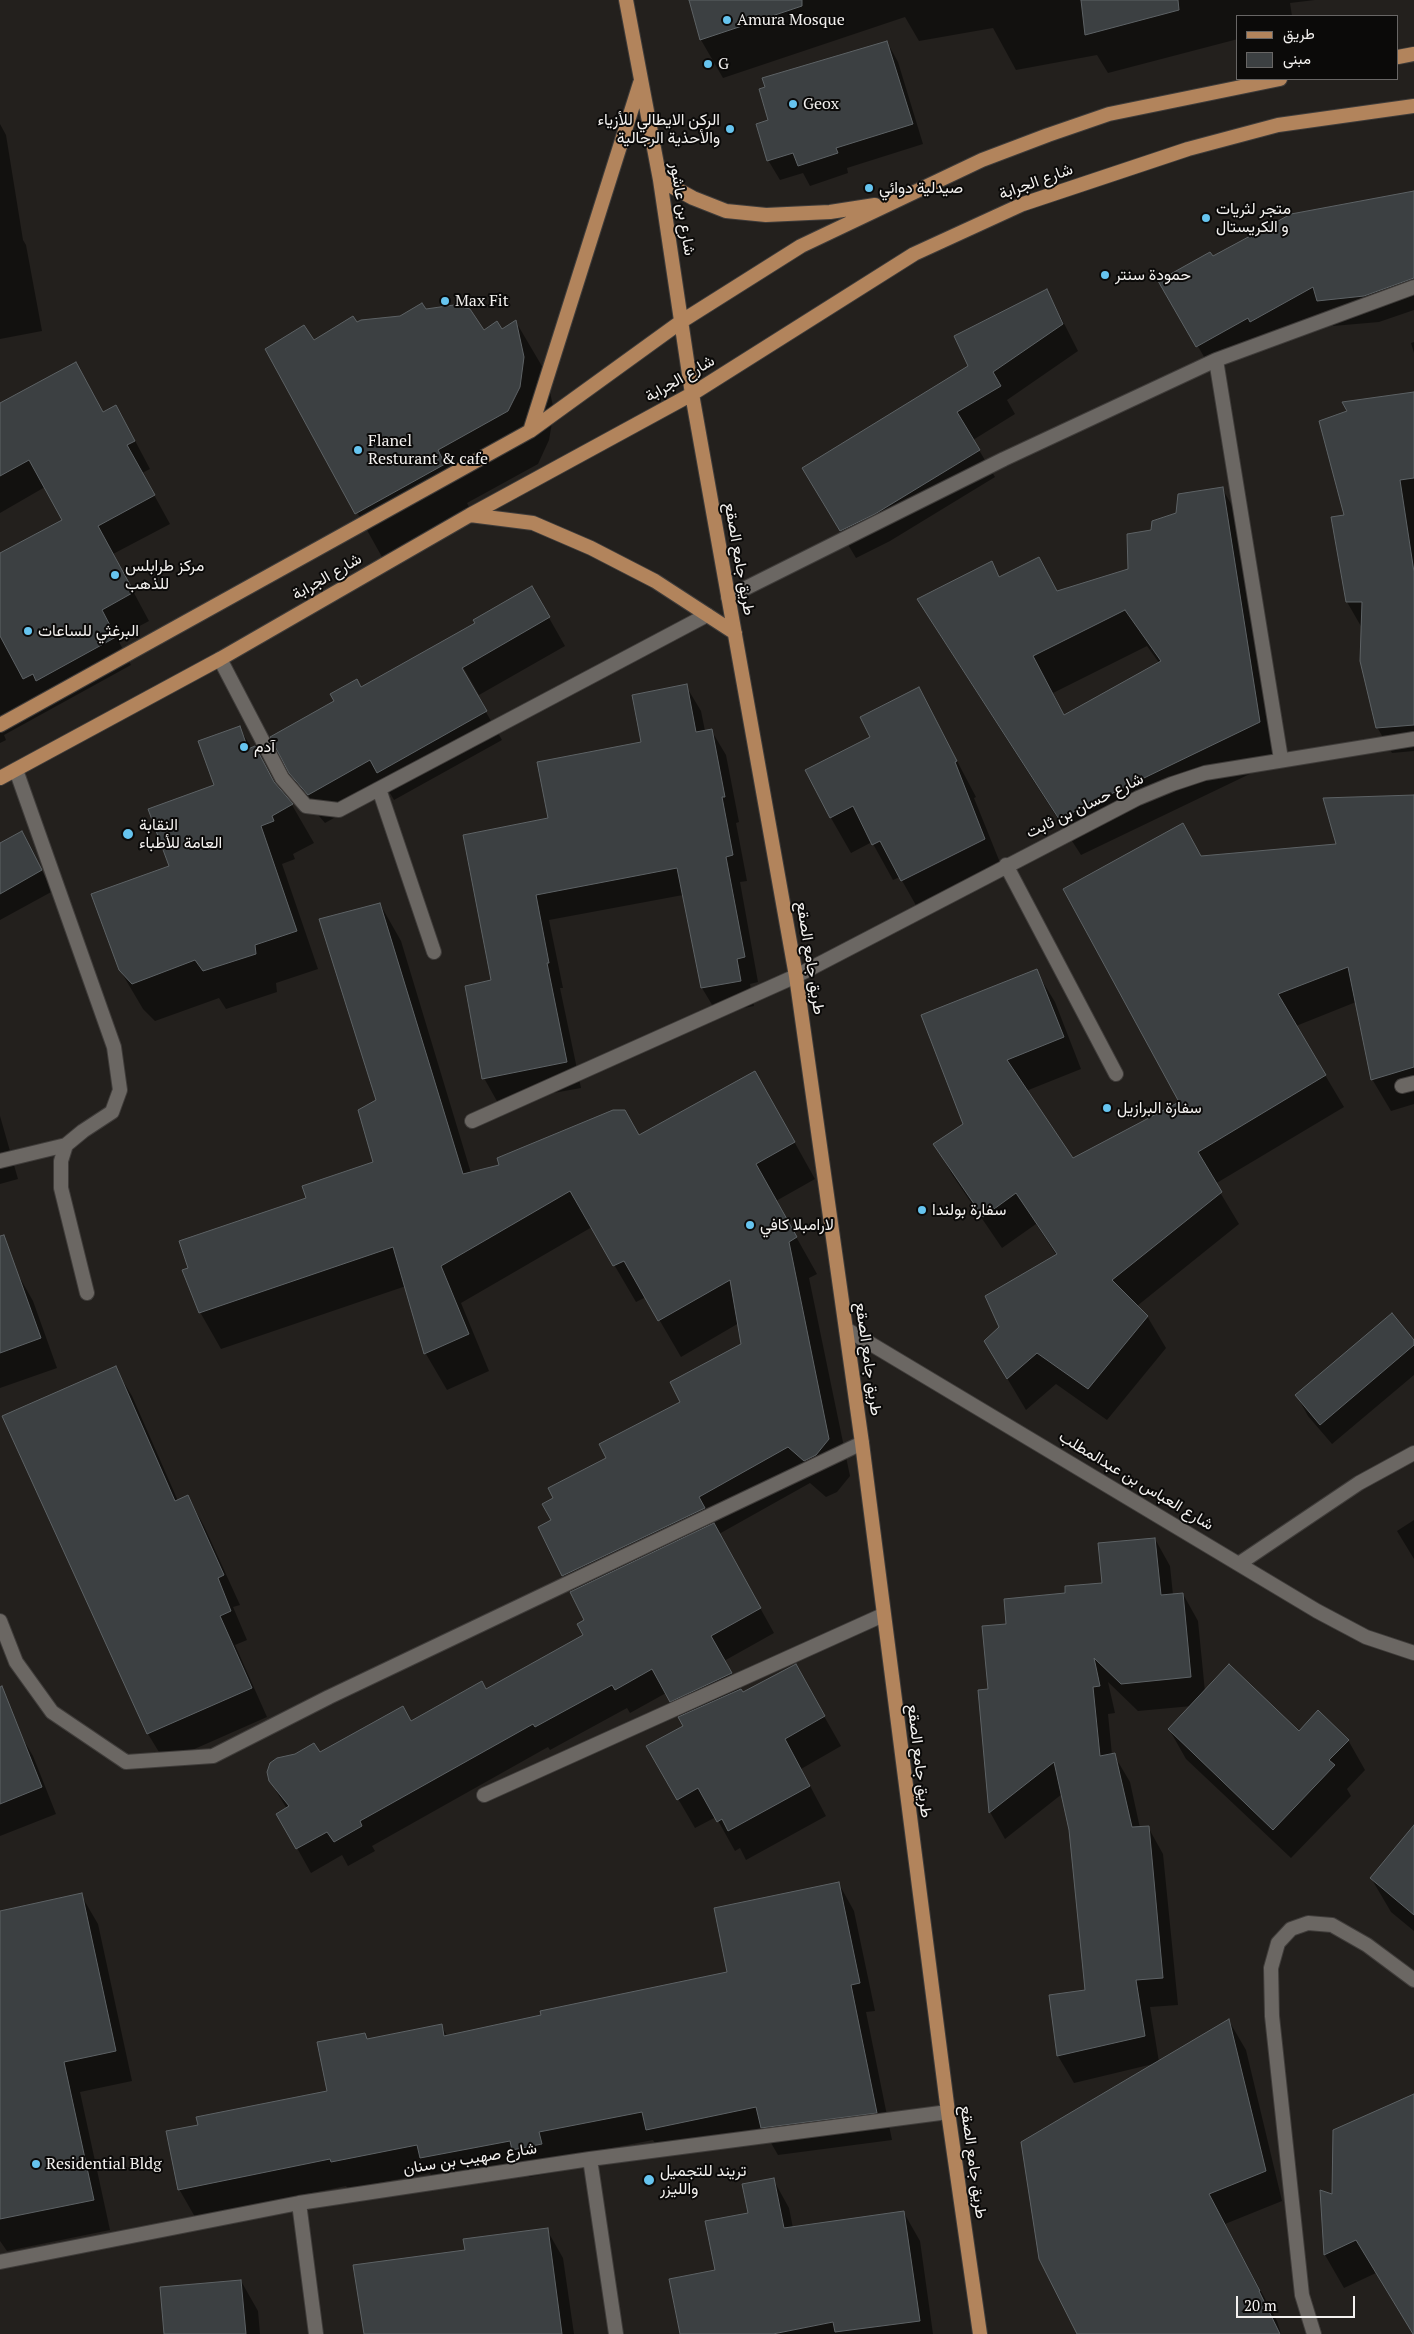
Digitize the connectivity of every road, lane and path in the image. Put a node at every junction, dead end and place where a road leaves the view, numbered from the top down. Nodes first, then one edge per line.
1 (626, 0) edge
2 (1414, 54) edge
3 (1399, 57) edge
4 (641, 80) junction
5 (1275, 80) edge
6 (1414, 106) edge
7 (660, 180) junction
8 (888, 203) junction
9 (1414, 287) edge
10 (682, 321) junction
11 (1216, 360) junction
12 (692, 394) junction
13 (530, 431) junction
14 (470, 515) junction
15 (728, 597) junction
16 (707, 615) junction
17 (734, 633) junction
18 (220, 658) junction
19 (0, 725) edge
20 (1414, 739) edge
21 (1281, 759) junction
22 (16, 770) junction
23 (0, 778) edge
24 (379, 789) junction
25 (1006, 866) junction
26 (434, 952) dead end
27 (796, 976) junction
28 (1116, 1074) dead end
29 (472, 1121) dead end
30 (66, 1145) junction
31 (0, 1161) edge
32 (87, 1293) dead end
33 (846, 1329) junction
34 (862, 1443) junction
35 (1414, 1452) edge
36 (1240, 1563) junction
37 (883, 1616) junction
38 (0, 1621) edge
39 (1414, 1653) edge
40 (484, 1795) dead end
41 (1414, 1980) edge
42 (948, 2112) junction
43 (590, 2159) junction
44 (299, 2203) junction
45 (0, 2262) edge
46 (316, 2334) edge
47 (616, 2334) edge
48 (980, 2334) edge
49 (1314, 2334) edge

1 - 4 main road, شارع بن عاشور
2 - 3 main road
4 - 7 main road, شارع بن عاشور
4 - 13 main road
5 - 8 main road, شارع الجرابة
6 - 12 main road, شارع الجرابة
7 - 8 main road
7 - 10 main road, شارع بن عاشور
8 - 10 main road, شارع الجرابة
9 - 11 street
10 - 12 main road, شارع بن عاشور
10 - 13 main road, شارع الجرابة
11 - 15 street
11 - 21 street
12 - 14 main road, شارع الجرابة
12 - 15 main road, طريق جامع الصقع
13 - 19 main road, شارع الجرابة
14 - 16 main road
14 - 18 main road, شارع الجرابة
15 - 17 main road, طريق جامع الصقع
16 - 17 main road
16 - 24 street
17 - 27 main road, طريق جامع الصقع
18 - 22 main road, شارع الجرابة
18 - 24 street
20 - 21 street, شارع حسان بن ثابت
21 - 25 street, شارع حسان بن ثابت
22 - 23 main road, شارع الجرابة
22 - 30 street
24 - 26 street
25 - 27 street, شارع حسان بن ثابت
25 - 28 street
27 - 29 street, شارع حسان بن ثابت
27 - 33 main road, طريق جامع الصقع
30 - 31 street
30 - 32 street
33 - 34 main road, طريق جامع الصقع
33 - 36 street, شارع العباس بن عبدالمطلب
34 - 37 main road, طريق جامع الصقع
34 - 38 street
35 - 36 street
36 - 39 street, شارع العباس بن عبدالمطلب
37 - 40 street
37 - 42 main road, طريق جامع الصقع
41 - 49 street
42 - 43 street, شارع صهيب بن سنان
42 - 48 main road, طريق جامع الصقع
43 - 44 street, شارع صهيب بن سنان
43 - 47 street
44 - 45 street, شارع صهيب بن سنان
44 - 46 street

